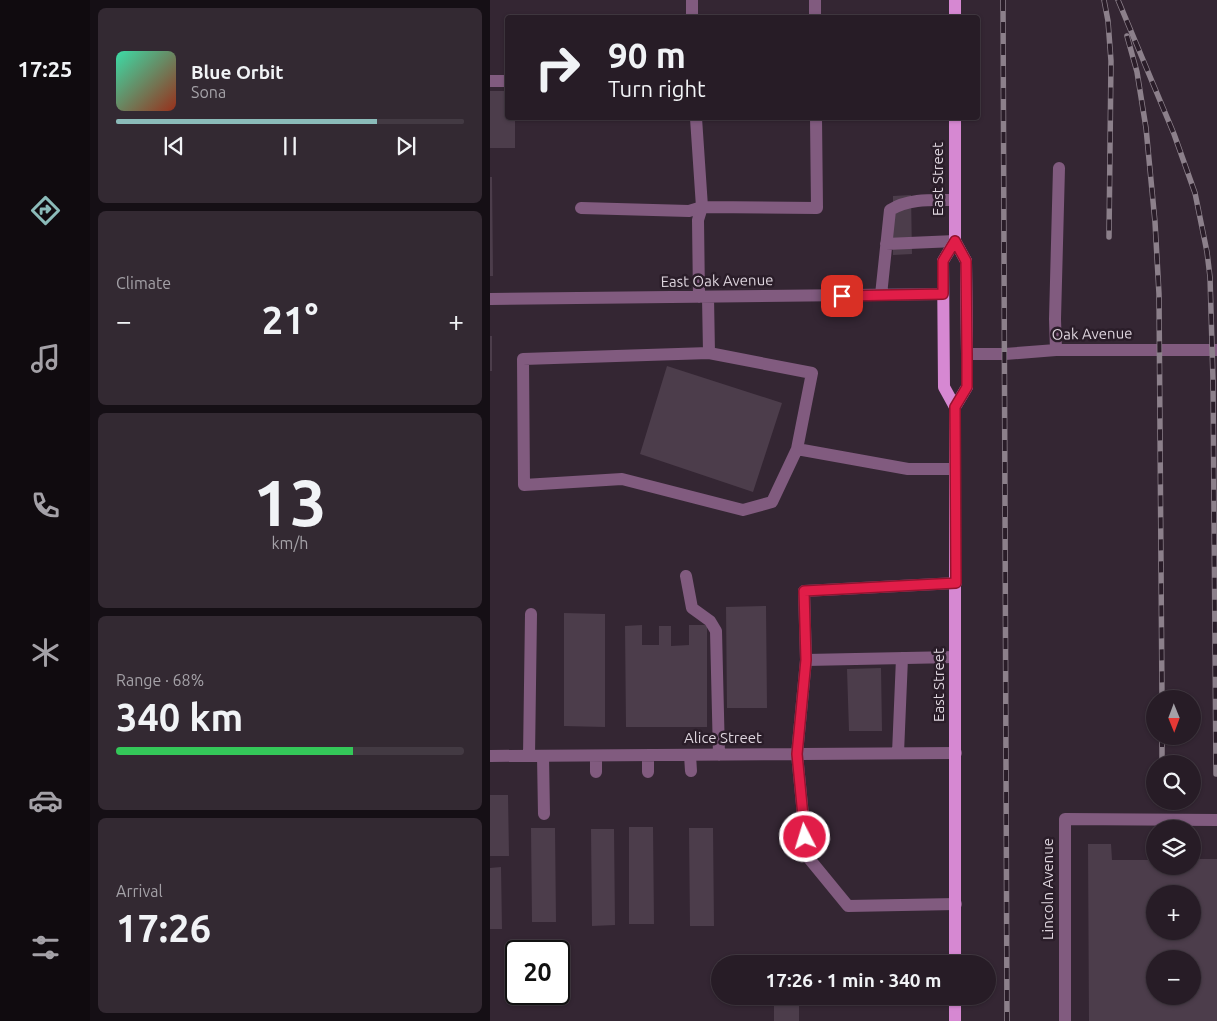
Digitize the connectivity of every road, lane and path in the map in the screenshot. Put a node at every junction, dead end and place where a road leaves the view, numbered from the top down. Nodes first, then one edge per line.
1 (692, 0) edge
2 (815, 0) edge
3 (954, 0) edge
4 (692, 15) edge
5 (815, 15) edge
6 (954, 15) edge
7 (490, 81) edge
8 (505, 81) edge
9 (696, 120) edge
10 (816, 120) edge
11 (955, 120) edge
12 (1060, 168) dead end
13 (955, 200) junction
14 (702, 206) junction
15 (581, 208) dead end
16 (955, 241) junction
17 (886, 244) junction
18 (943, 294) junction
19 (881, 295) junction
20 (703, 297) junction
21 (490, 299) edge
22 (1056, 350) junction
23 (1217, 350) edge
24 (708, 353) junction
25 (967, 354) junction
26 (955, 407) junction
27 (796, 449) junction
28 (955, 470) junction
29 (686, 576) dead end
30 (956, 583) junction
31 (531, 614) dead end
32 (956, 657) junction
33 (902, 658) junction
34 (806, 660) junction
35 (898, 753) junction
36 (956, 753) junction
37 (797, 754) junction
38 (648, 755) junction
39 (690, 755) junction
40 (719, 755) junction
41 (490, 756) edge
42 (530, 756) junction
43 (543, 756) junction
44 (596, 756) junction
45 (596, 772) dead end
46 (648, 772) dead end
47 (690, 772) dead end
48 (544, 814) dead end
49 (1217, 820) edge
50 (956, 904) junction
51 (955, 955) edge
52 (955, 1005) edge
53 (955, 1021) edge
54 (1064, 1021) edge

1 - 4 street
2 - 5 street
3 - 6 main road
7 - 8 street
9 - 14 street
10 - 14 street
11 - 13 main road, East Street
12 - 22 street
13 - 16 main road, East Street
13 - 17 street
14 - 15 street
14 - 20 street
16 - 17 street
16 - 18 main road, East Street
16 - 25 main road, East Street
17 - 19 street
18 - 19 street, East Oak Avenue
18 - 26 main road, East Street
19 - 20 street, East Oak Avenue
20 - 21 street, East Oak Avenue
20 - 24 street
22 - 23 street, Oak Avenue
22 - 25 street, Oak Avenue
24 - 27 street
24 - 27 street
25 - 26 main road, East Street
26 - 28 main road, East Street
27 - 28 street
28 - 30 main road, East Street
29 - 40 street
30 - 32 main road, East Street
30 - 34 street
31 - 42 street
32 - 33 street
32 - 36 main road, East Street
33 - 34 street
33 - 35 street
34 - 37 street
35 - 36 street, Alice Street
35 - 37 street, Alice Street
36 - 50 main road, East Street
37 - 40 street, Alice Street
37 - 50 street
38 - 39 street, Alice Street
38 - 44 street, Alice Street
38 - 46 street
39 - 40 street, Alice Street
39 - 47 street
41 - 42 street, Alice Street
42 - 43 street, Alice Street
43 - 44 street, Alice Street
43 - 48 street
44 - 45 street
49 - 54 street, Lincoln Avenue
50 - 51 main road, East Street
52 - 53 main road

